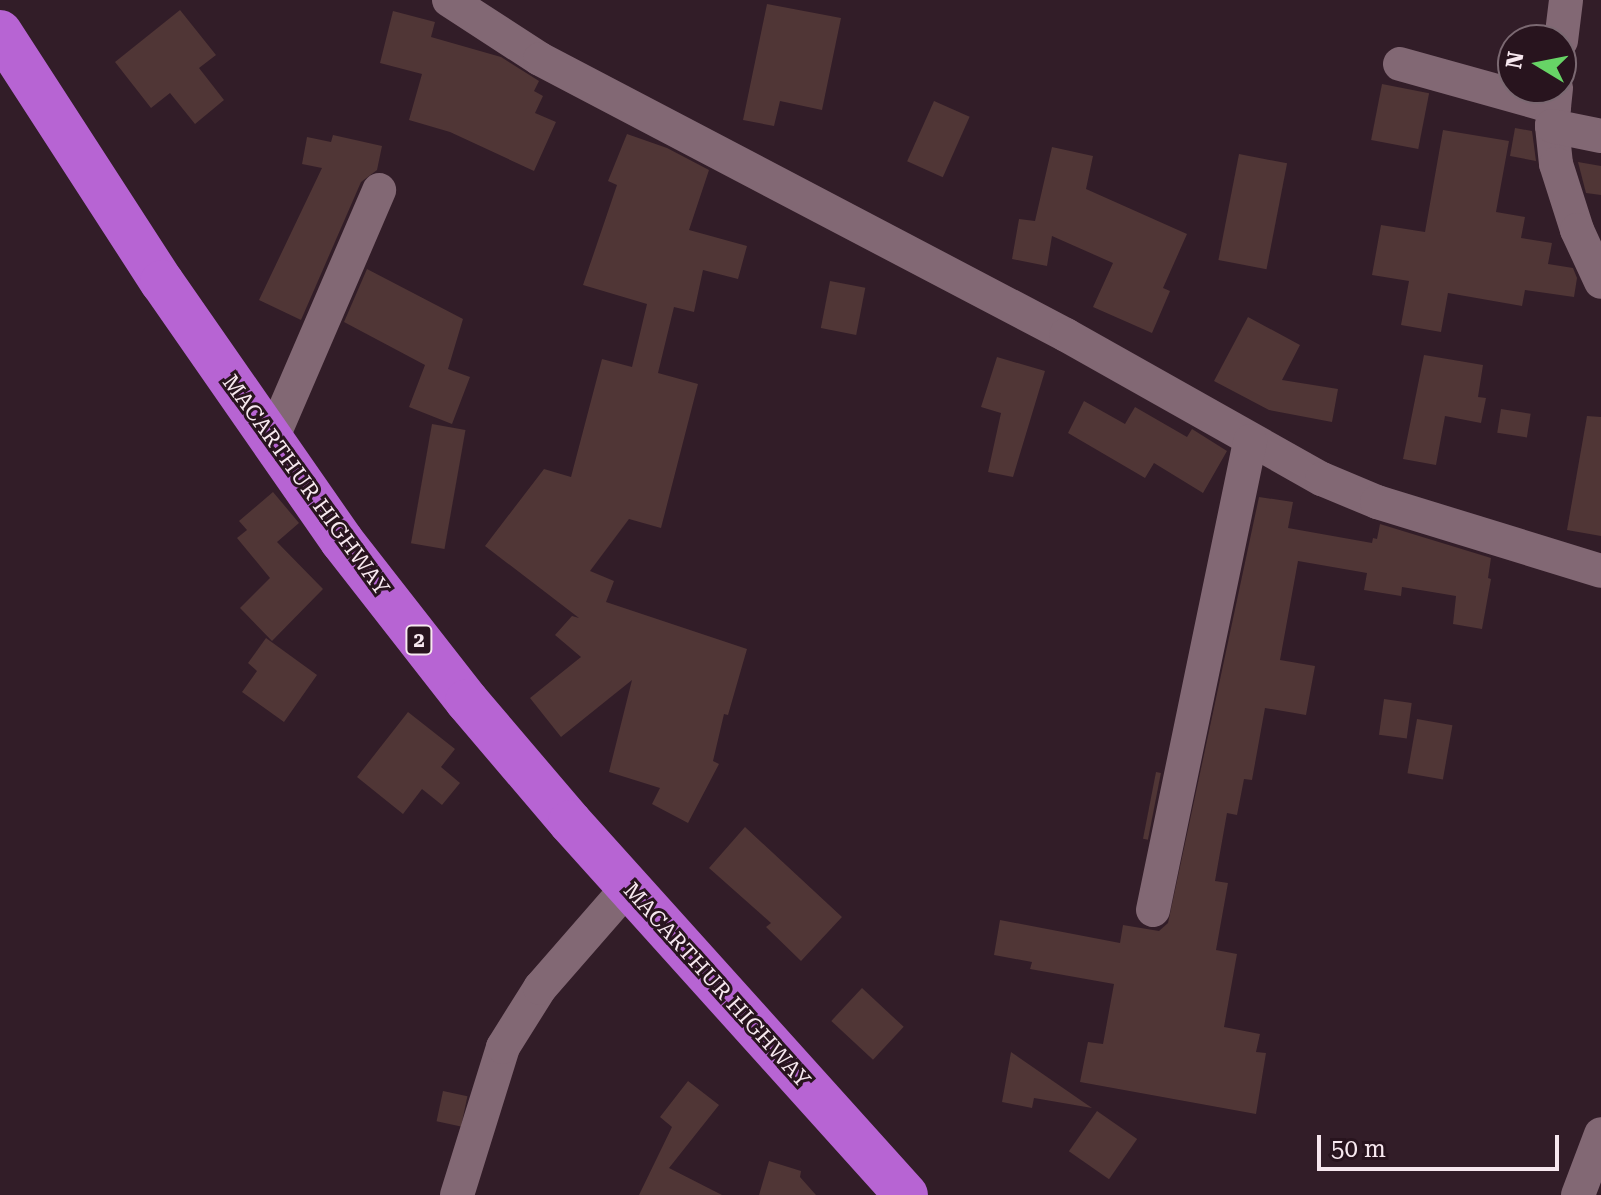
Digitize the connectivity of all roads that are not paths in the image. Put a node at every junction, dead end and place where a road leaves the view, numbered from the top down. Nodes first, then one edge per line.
1 (449, 0) edge
2 (1566, 0) edge
3 (1563, 24) edge
4 (0, 32) edge
5 (1400, 64) dead end
6 (1554, 107) edge
7 (1601, 136) edge
8 (379, 190) dead end
9 (1601, 282) edge
10 (272, 439) junction
11 (1250, 441) junction
12 (1601, 571) edge
13 (628, 887) junction
14 (1153, 910) dead end
15 (1601, 1135) edge
16 (457, 1195) edge
17 (906, 1195) edge
18 (1578, 1195) edge

1 - 11 street
2 - 3 street
4 - 10 highway, MACARTHUR HIGHWAY / 2
5 - 6 street
6 - 7 street
6 - 9 street
8 - 10 street
10 - 13 highway, MACARTHUR HIGHWAY / 2
11 - 12 street
11 - 14 street
13 - 16 street
13 - 17 highway, MACARTHUR HIGHWAY / 2
15 - 18 street

